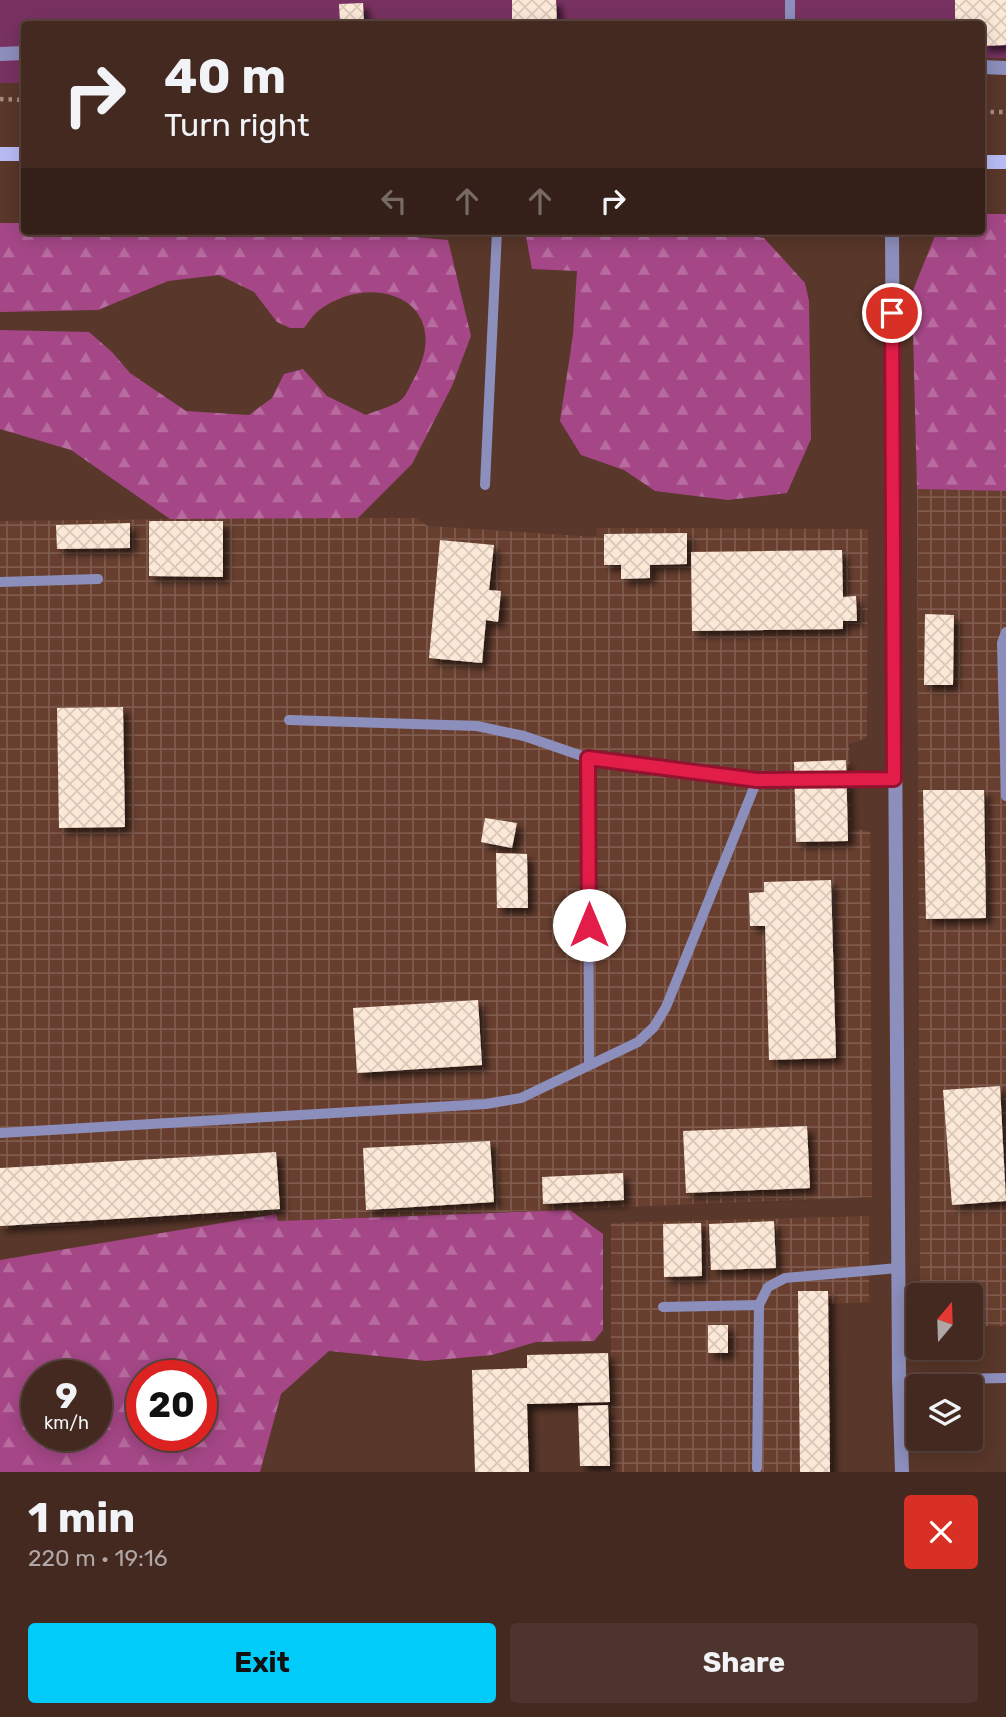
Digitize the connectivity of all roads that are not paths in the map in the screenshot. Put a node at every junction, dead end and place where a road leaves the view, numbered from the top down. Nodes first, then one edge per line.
1 (790, 0) edge
2 (790, 21) edge
3 (21, 53) edge
4 (0, 54) edge
5 (985, 67) edge
6 (1006, 68) edge
7 (0, 154) edge
8 (21, 155) edge
9 (985, 162) edge
10 (1006, 162) edge
11 (497, 235) edge
12 (892, 235) edge
13 (485, 485) dead end
14 (97, 579) dead end
15 (0, 582) edge
16 (1006, 632) edge
17 (289, 720) dead end
18 (588, 758) junction
19 (894, 779) junction
20 (757, 780) junction
21 (1006, 796) edge
22 (589, 1065) junction
23 (0, 1133) edge
24 (898, 1268) junction
25 (759, 1305) junction
26 (663, 1307) dead end
27 (1006, 1378) edge
28 (899, 1380) junction
29 (757, 1468) dead end
30 (902, 1472) edge

1 - 2 lane
3 - 4 street
5 - 6 street
7 - 8 main road
9 - 10 main road
11 - 13 lane
12 - 19 street
14 - 15 lane
16 - 21 lane
17 - 18 lane
18 - 20 lane
18 - 22 lane
19 - 20 lane
19 - 24 street
20 - 22 lane
22 - 23 lane
24 - 25 lane
24 - 28 street
25 - 26 lane
25 - 29 lane
27 - 28 lane
28 - 30 street

